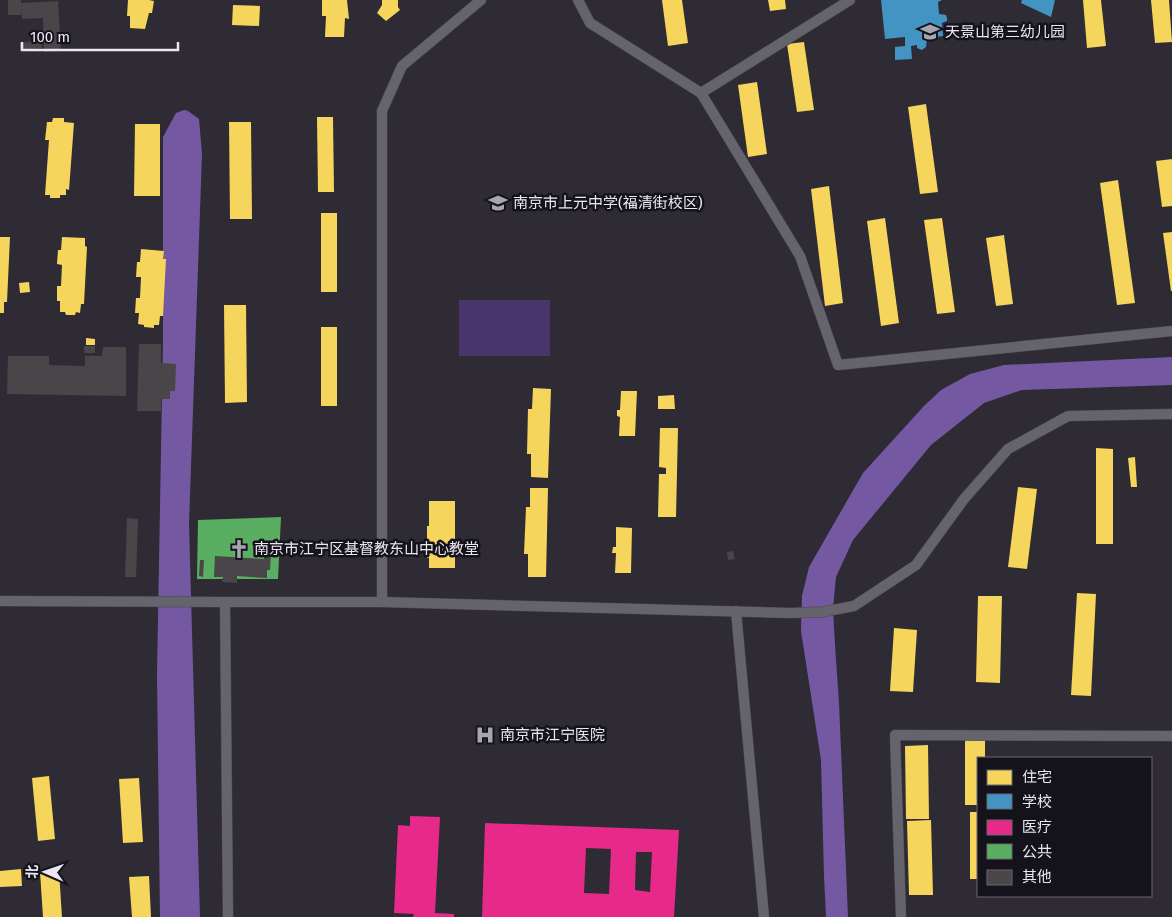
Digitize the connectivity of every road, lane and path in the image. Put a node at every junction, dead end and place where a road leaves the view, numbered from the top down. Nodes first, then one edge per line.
1 (481, 0) edge
2 (578, 0) edge
3 (850, 0) edge
4 (702, 93) junction
5 (1172, 331) edge
6 (1172, 414) edge
7 (0, 601) edge
8 (225, 602) junction
9 (382, 602) junction
10 (736, 611) junction
11 (1172, 736) edge
12 (228, 917) edge
13 (764, 917) edge
14 (901, 917) edge

1 - 9 street
2 - 4 street
3 - 4 street
4 - 5 street
6 - 10 street
7 - 8 street
8 - 9 street
8 - 12 street
9 - 10 street
10 - 13 street
11 - 14 street

